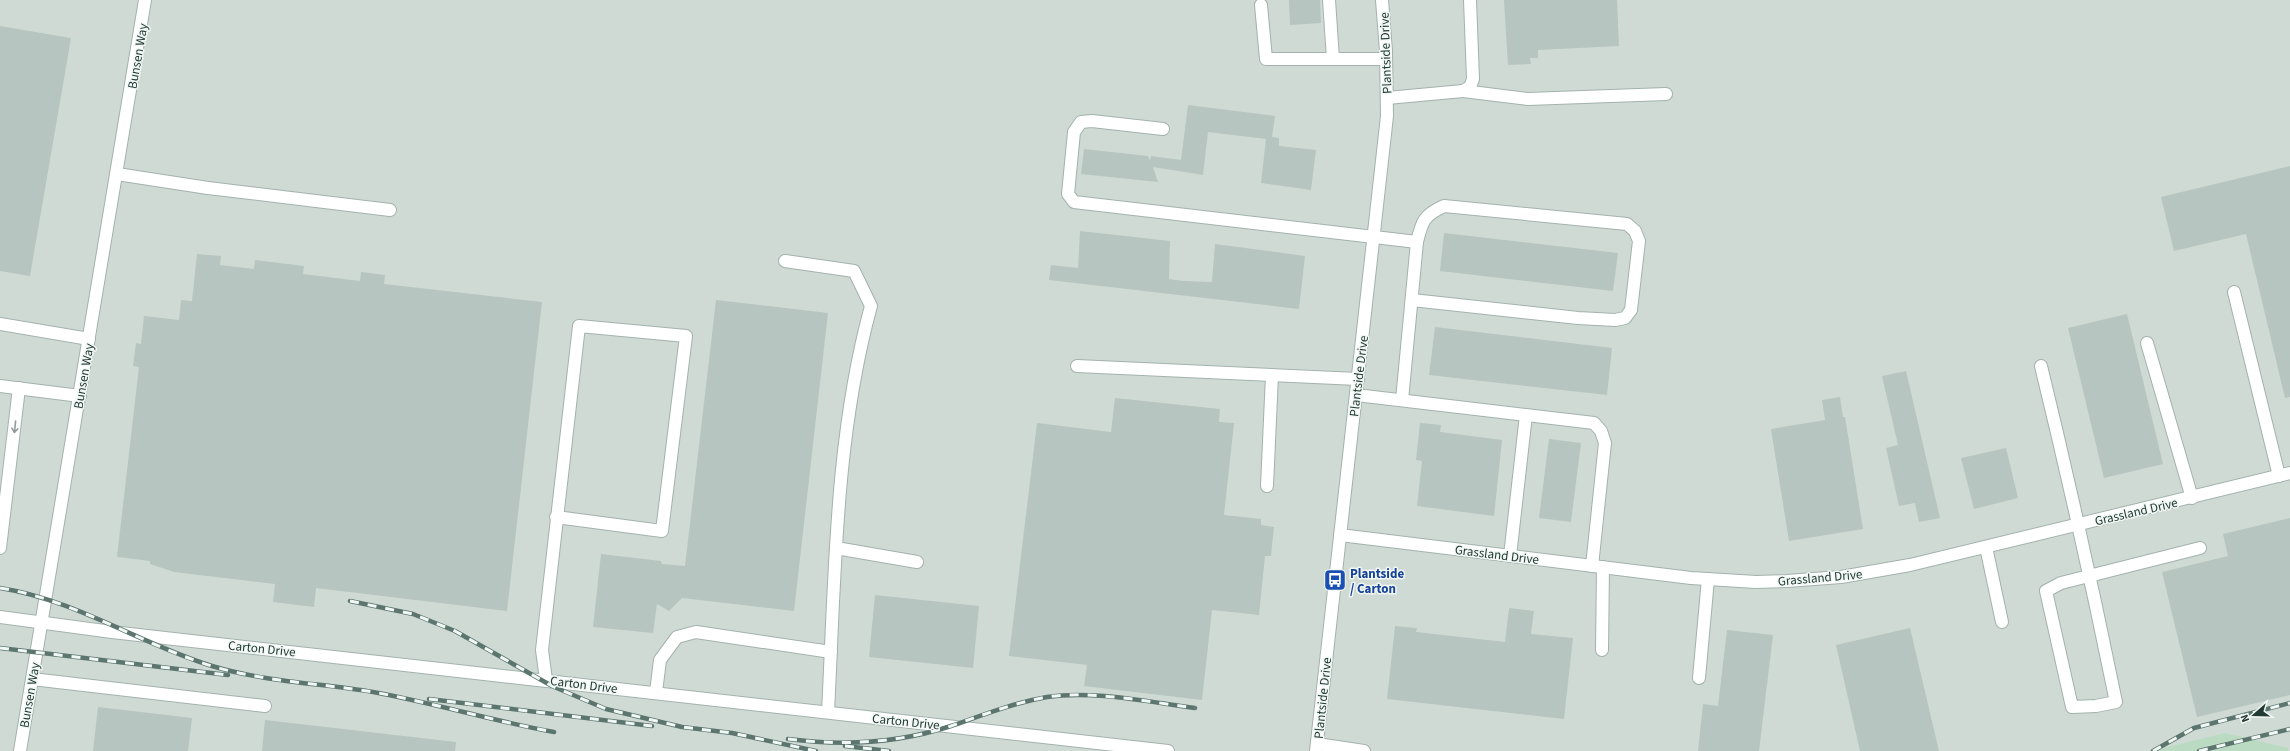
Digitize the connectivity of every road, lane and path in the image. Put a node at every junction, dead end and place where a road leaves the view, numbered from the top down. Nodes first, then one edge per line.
1 (145, 0) edge
2 (1329, 0) edge
3 (1382, 0) edge
4 (1470, 0) edge
5 (1261, 5) dead end
6 (1333, 59) junction
7 (1386, 59) junction
8 (1463, 91) junction
9 (1666, 94) dead end
10 (1387, 98) junction
11 (1163, 130) dead end
12 (117, 174) junction
13 (390, 210) dead end
14 (1374, 237) junction
15 (1416, 242) junction
16 (785, 261) dead end
17 (2234, 292) dead end
18 (1412, 300) junction
19 (0, 324) edge
20 (89, 339) junction
21 (2147, 343) dead end
22 (1077, 366) dead end
23 (2041, 366) dead end
24 (1272, 375) junction
25 (1358, 379) junction
26 (0, 386) edge
27 (19, 388) junction
28 (1356, 395) junction
29 (80, 396) junction
30 (1402, 400) junction
31 (1526, 415) junction
32 (2284, 475) edge
33 (1267, 486) dead end
34 (2192, 498) junction
35 (556, 517) junction
36 (2079, 524) junction
37 (1340, 535) junction
38 (1986, 547) junction
39 (0, 548) edge
40 (836, 548) junction
41 (2200, 548) dead end
42 (1510, 556) junction
43 (917, 562) dead end
44 (1597, 566) junction
45 (2090, 576) junction
46 (1708, 579) junction
47 (0, 617) edge
48 (43, 622) junction
49 (2002, 622) dead end
50 (1602, 650) dead end
51 (831, 652) junction
52 (1699, 678) dead end
53 (32, 679) junction
54 (546, 680) junction
55 (656, 692) junction
56 (265, 706) dead end
57 (828, 712) junction
58 (1316, 748) edge
59 (20, 751) edge
60 (1168, 751) edge
61 (1364, 751) edge

1 - 12 street, Bunsen Way
2 - 6 street
3 - 7 street, Plantside Drive
4 - 8 street
5 - 6 street
6 - 7 street
7 - 10 street, Plantside Drive
8 - 9 street
8 - 10 street
10 - 14 street, Plantside Drive
11 - 14 street
12 - 13 street
12 - 20 street, Bunsen Way
14 - 15 street
14 - 25 street, Plantside Drive
15 - 18 street
15 - 18 street
16 - 40 street
17 - 32 street
18 - 30 street
19 - 20 street
20 - 29 street, Bunsen Way
21 - 34 street
22 - 24 street
23 - 36 street
24 - 25 street
24 - 33 street
25 - 28 street, Plantside Drive
26 - 27 street
27 - 29 street
27 -> 39 street
28 - 30 street
28 - 37 street, Plantside Drive
29 - 48 street, Bunsen Way
30 - 31 street
31 - 42 street
31 - 44 street
32 - 34 street, Grassland Drive
34 - 36 street, Grassland Drive
35 - 35 street
35 - 54 street
36 - 38 street, Grassland Drive
36 - 45 street
37 - 42 street, Grassland Drive
37 - 58 street, Plantside Drive
38 - 46 street, Grassland Drive
38 - 49 street
40 - 43 street
40 - 51 street
41 - 45 street
42 - 44 street, Grassland Drive
44 - 46 street, Grassland Drive
44 - 50 street
45 - 45 street
46 - 52 street
47 - 48 street, Carton Drive
48 - 53 street, Bunsen Way
48 - 54 street, Carton Drive
51 - 55 street
51 - 57 street
53 - 56 street
53 - 59 street, Bunsen Way
54 - 55 street, Carton Drive
55 - 57 street, Carton Drive
57 - 60 street, Carton Drive
58 - 61 street

